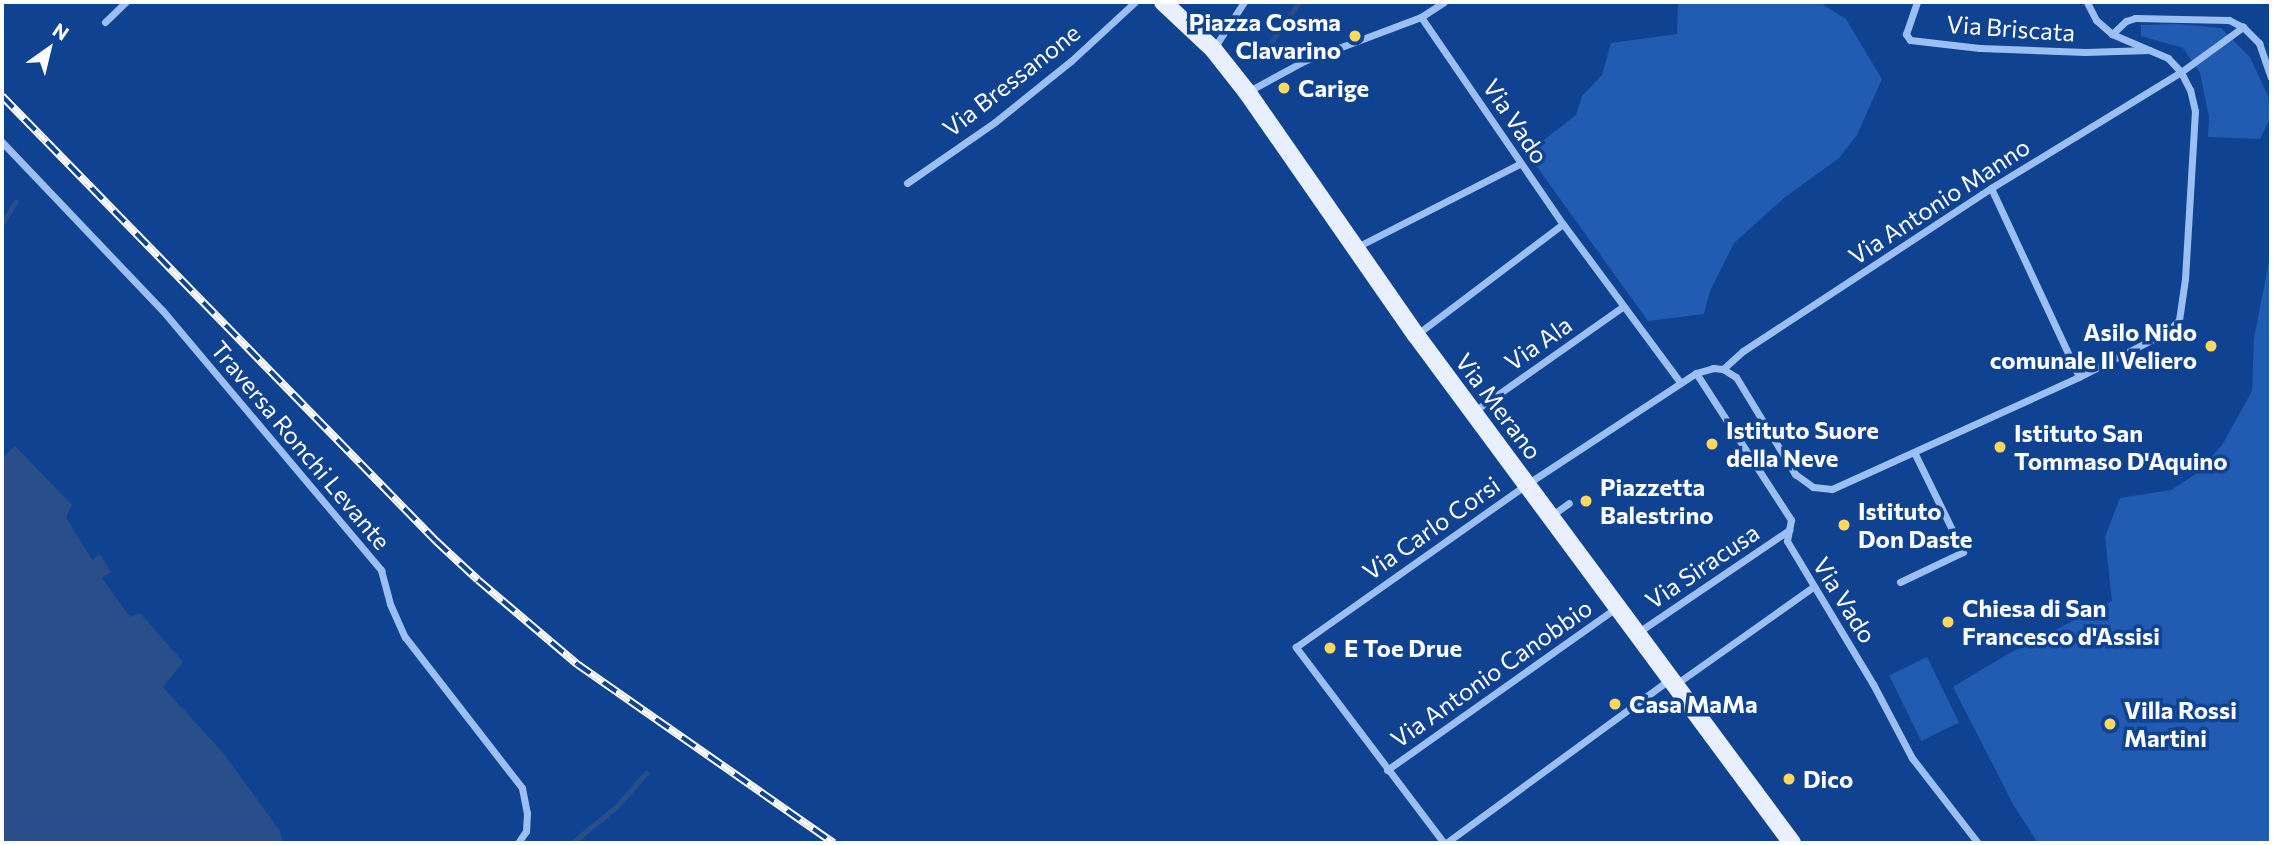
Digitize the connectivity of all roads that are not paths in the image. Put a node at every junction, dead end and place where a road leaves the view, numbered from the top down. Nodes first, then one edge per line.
1 (126, 2) edge
2 (1135, 2) edge
3 (1163, 2) edge
4 (1244, 2) edge
5 (1444, 2) edge
6 (1917, 2) edge
7 (2088, 2) edge
8 (1421, 17) junction
9 (105, 22) dead end
10 (2243, 27) junction
11 (2112, 34) junction
12 (1213, 49) junction
13 (2153, 50) junction
14 (2181, 72) junction
15 (2271, 77) edge
16 (1247, 92) junction
17 (2, 142) edge
18 (1521, 163) junction
19 (907, 183) dead end
20 (1991, 188) junction
21 (1563, 224) junction
22 (1354, 248) junction
23 (1624, 306) junction
24 (1416, 335) junction
25 (1724, 369) junction
26 (1696, 373) junction
27 (2079, 377) junction
28 (1680, 382) junction
29 (1473, 412) junction
30 (1915, 454) junction
31 (1527, 484) junction
32 (1569, 503) dead end
33 (1550, 516) junction
34 (1789, 530) junction
35 (1900, 582) dead end
36 (1813, 587) junction
37 (1618, 607) junction
38 (1636, 633) junction
39 (1672, 682) junction
40 (1387, 770) junction
41 (518, 843) edge
42 (1445, 843) edge
43 (1792, 843) edge
44 (1978, 843) edge

1 - 9 street
2 - 19 street, Via Bressanone
3 - 12 main road, Via Merano
4 - 12 street
5 - 8 street
6 - 13 street, Via Briscata
7 - 11 street
8 - 16 street
8 - 18 street, Via Vado
10 - 11 street
10 - 14 street, Via Antonio Manno
10 - 15 street
11 - 13 street
12 - 16 main road, Via Merano
13 - 14 street
14 - 20 street, Via Antonio Manno
14 - 27 street
16 - 22 main road, Via Merano
17 - 41 street, Traversa Ronchi Levante
18 - 21 street, Via Vado
18 - 22 street
20 - 25 street, Via Antonio Manno
20 - 27 street
21 - 23 street, Via Vado
21 - 24 street
22 - 24 main road, Via Merano
23 - 28 street, Via Vado
23 - 29 street, Via Ala
24 - 29 main road, Via Merano
25 - 26 street
25 - 30 street
26 - 28 street, Via Carlo Corsi
26 - 34 street, Via Vado
27 - 30 street
28 - 31 street, Via Carlo Corsi
29 - 31 main road, Via Merano
30 - 35 street
31 - 33 main road, Via Merano
31 - 40 street, Via Carlo Corsi
32 - 33 street
33 - 37 main road, Via Merano
34 - 36 street, Via Vado
34 - 38 street, Via Siracusa
36 - 39 street
36 - 44 street, Via Vado
37 - 38 main road, Via Merano
37 - 40 street, Via Antonio Canobbio
38 - 39 main road, Via Merano
39 - 42 street
39 - 43 main road, Via Merano
40 - 42 street

